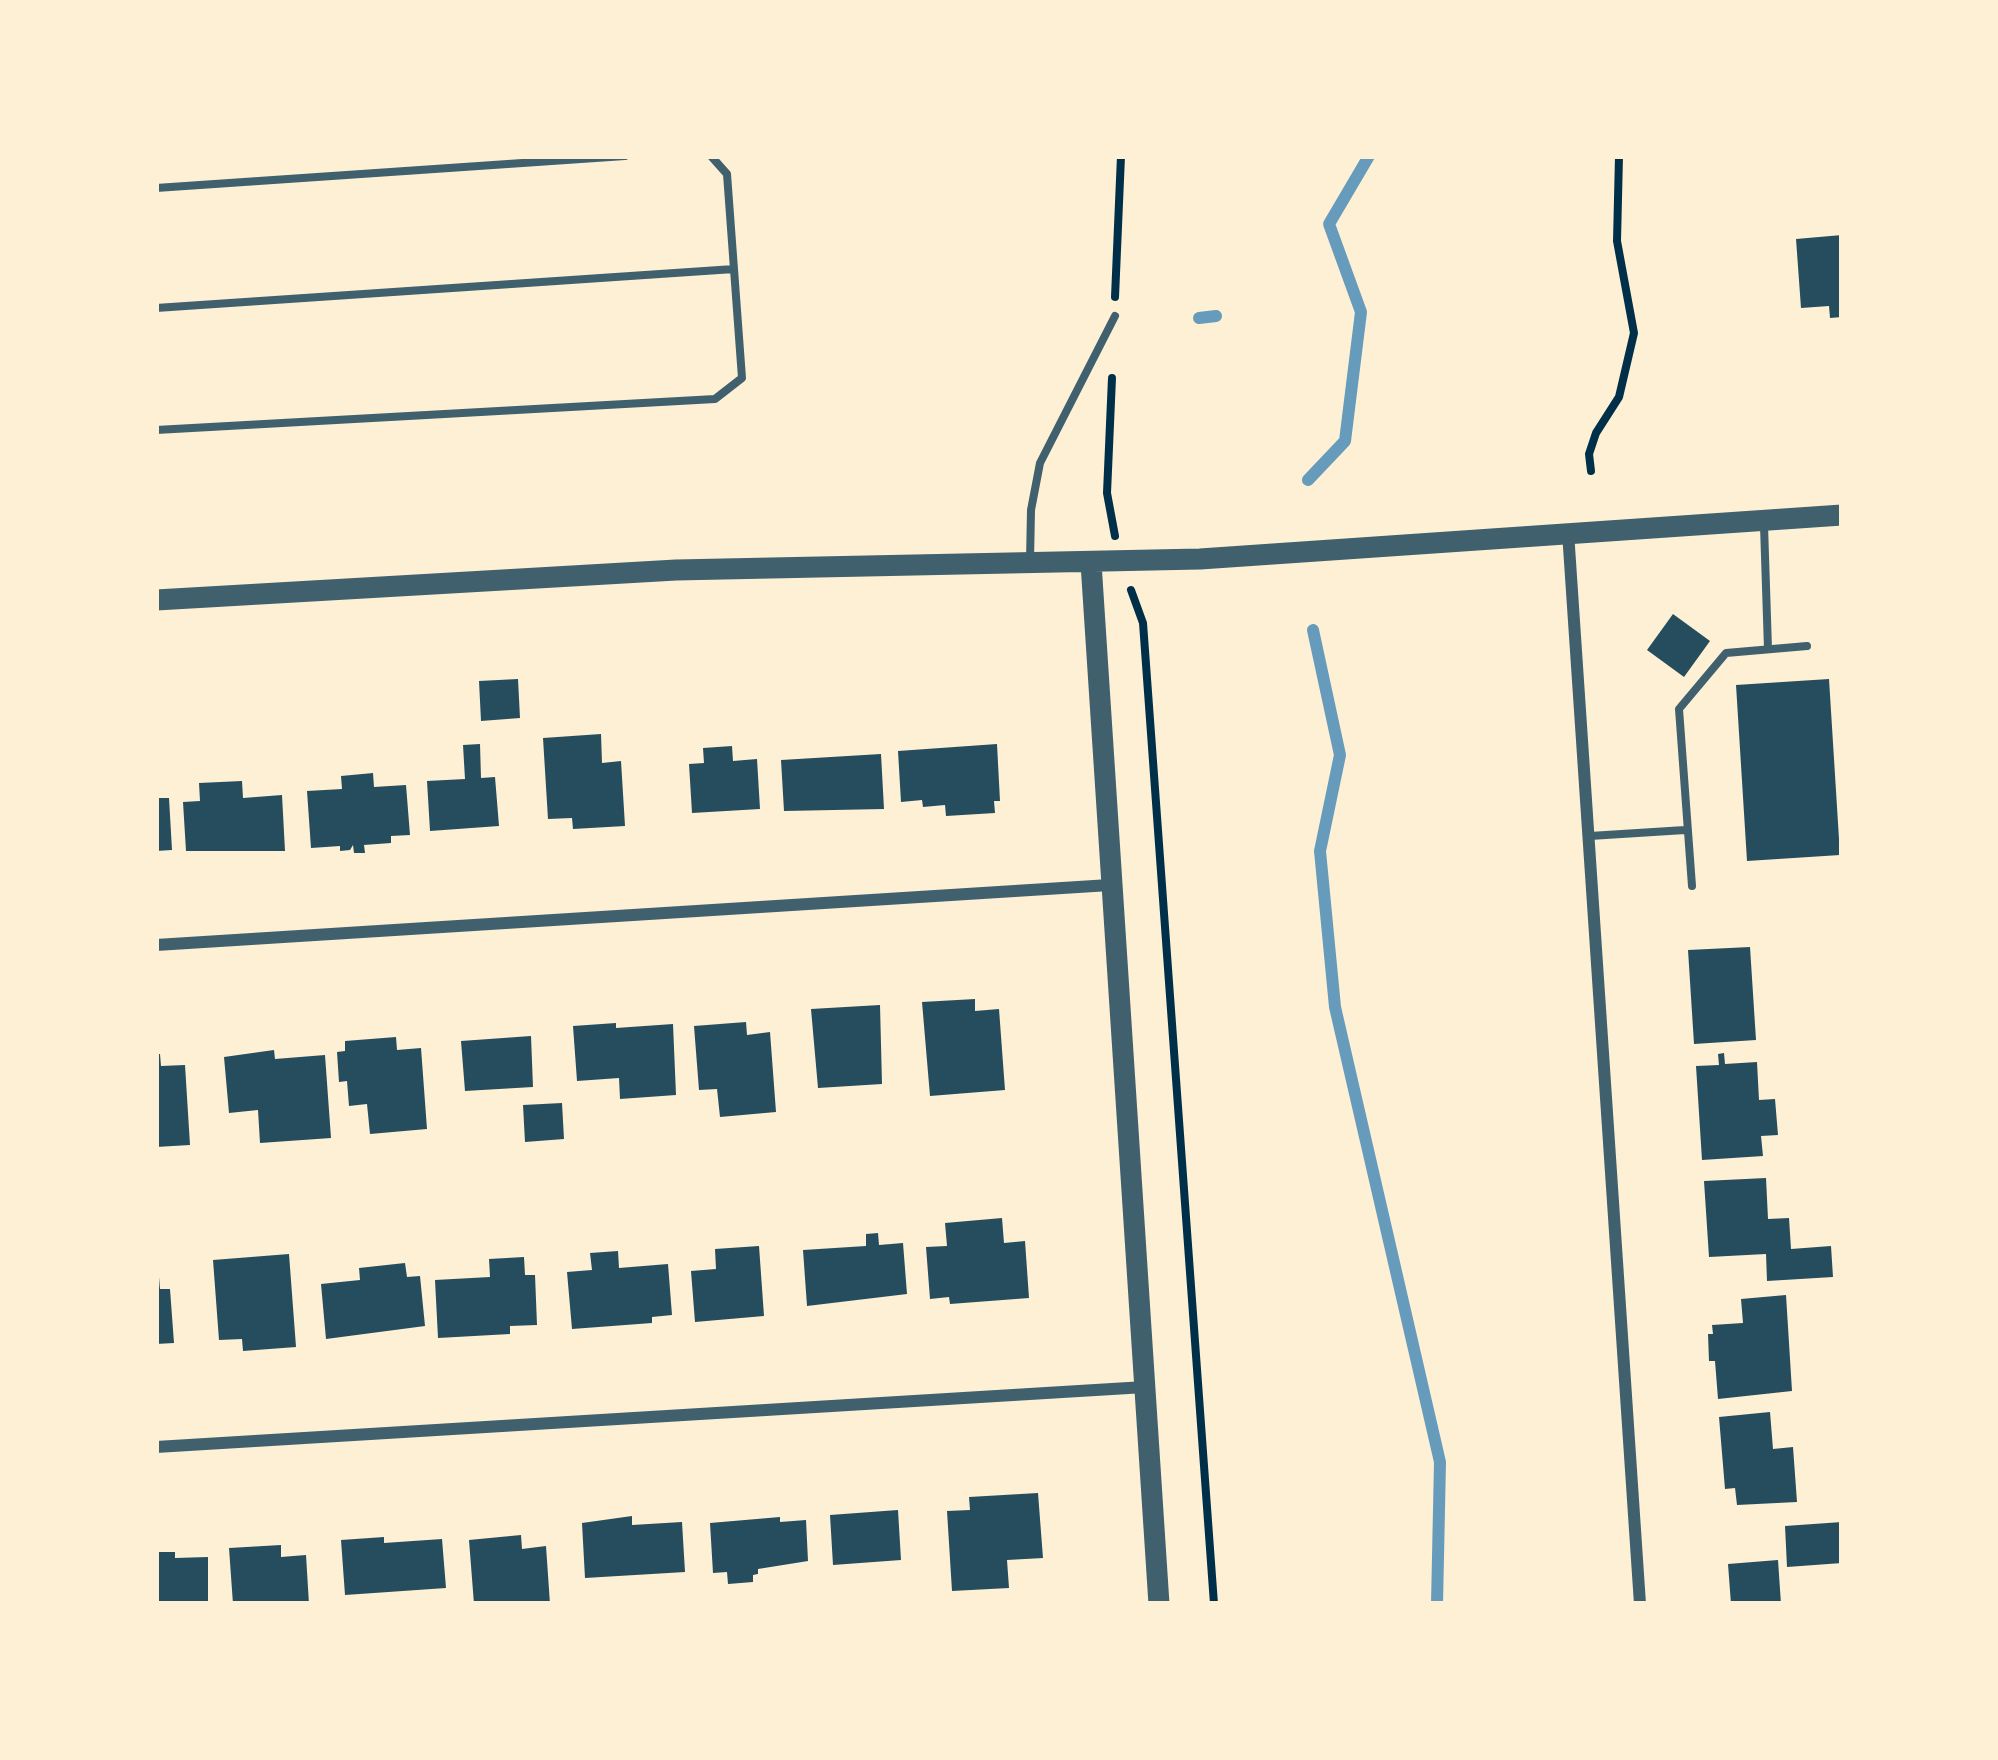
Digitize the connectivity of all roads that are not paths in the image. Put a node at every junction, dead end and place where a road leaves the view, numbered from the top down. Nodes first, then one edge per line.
1 (625, 156) edge
2 (712, 156) edge
3 (156, 188) edge
4 (734, 269) junction
5 (156, 308) edge
6 (1114, 316) dead end
7 (156, 430) edge
8 (1842, 515) edge
9 (1764, 520) junction
10 (1568, 532) junction
11 (1030, 563) junction
12 (1091, 563) junction
13 (156, 600) edge
14 (1807, 646) dead end
15 (1768, 650) junction
16 (1685, 830) junction
17 (1588, 836) junction
18 (1110, 885) junction
19 (1692, 886) dead end
20 (156, 945) edge
21 (1145, 1387) junction
22 (156, 1447) edge
23 (1160, 1604) edge
24 (1640, 1604) edge

1 - 3 lane
2 - 4 lane
4 - 5 lane
4 - 7 lane
6 - 11 lane
8 - 9 street
9 - 10 street
9 - 15 lane
10 - 12 street
10 - 17 street
11 - 12 street
11 - 13 street
12 - 18 street
14 - 15 lane
15 - 16 lane
16 - 17 lane
16 - 19 lane
17 - 24 street
18 - 20 street
18 - 21 street
21 - 22 street
21 - 23 street

